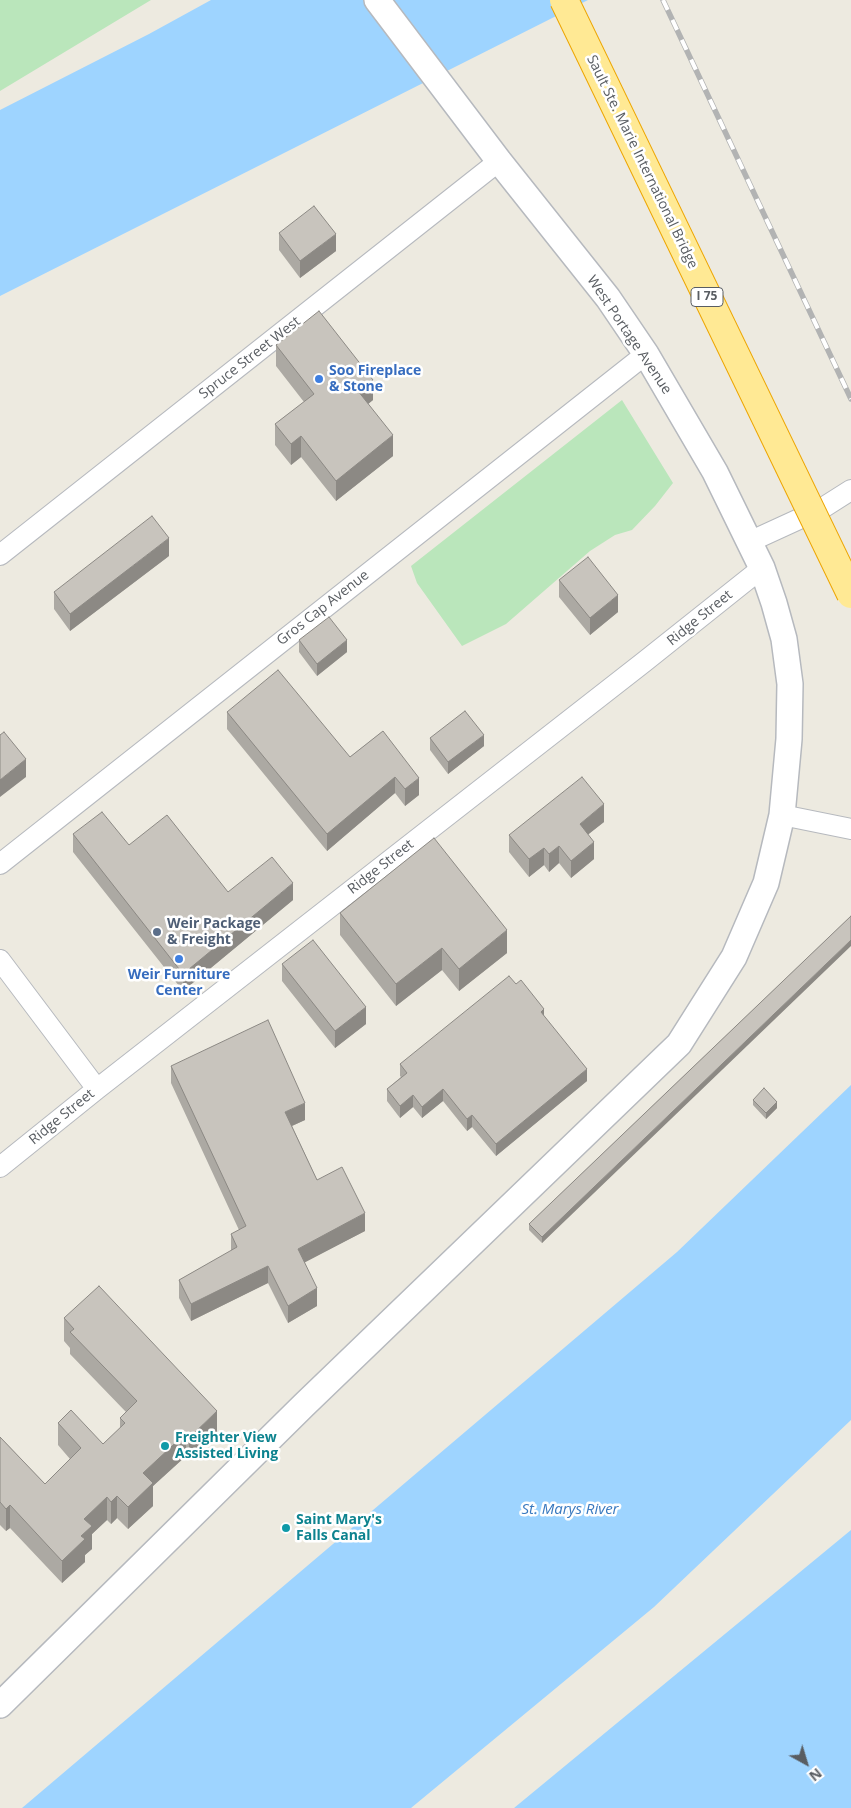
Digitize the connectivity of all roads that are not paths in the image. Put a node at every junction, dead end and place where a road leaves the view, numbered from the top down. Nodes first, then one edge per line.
1 (377, 0) edge
2 (564, 0) edge
3 (499, 162) junction
4 (646, 354) junction
5 (851, 490) edge
6 (749, 542) junction
7 (0, 556) edge
8 (762, 568) junction
9 (851, 594) edge
10 (782, 815) junction
11 (851, 829) edge
12 (0, 864) edge
13 (0, 960) edge
14 (97, 1089) junction
15 (0, 1166) edge
16 (0, 1705) edge

1 - 3 street, West Portage Avenue
2 - 9 highway, Sault Ste. Marie International Bridge / I 75, bridge
3 - 4 street, West Portage Avenue
3 - 7 street, Spruce Street West
4 - 6 street, West Portage Avenue
4 - 12 street, Gros Cap Avenue
5 - 6 street
6 - 8 street, West Portage Avenue
8 - 10 street, West Portage Avenue
8 - 14 street, Ridge Street
10 - 11 street
10 - 16 street, West Portage Avenue
13 - 14 street
14 - 15 street, Ridge Street

